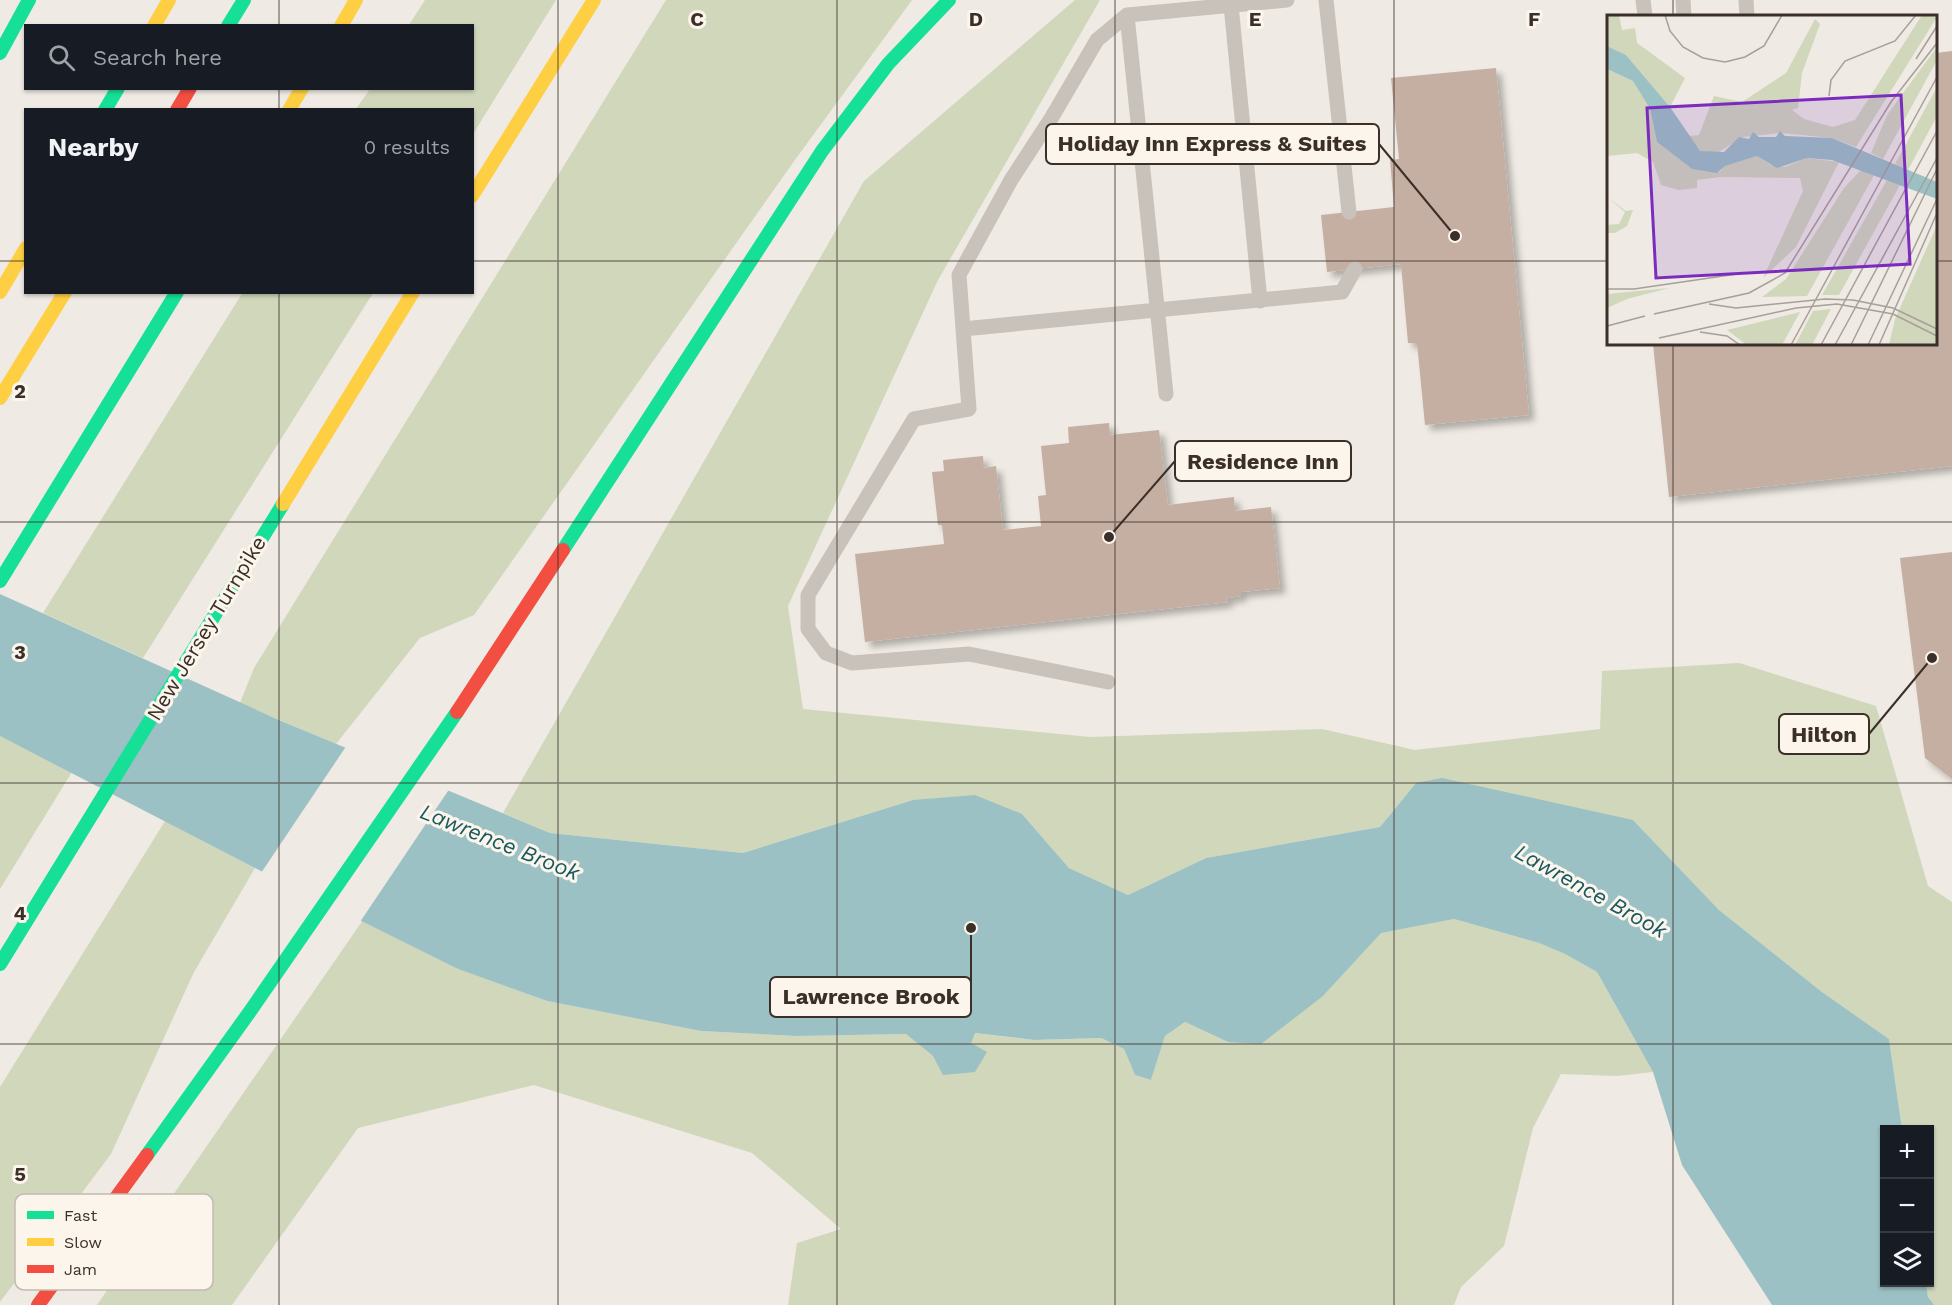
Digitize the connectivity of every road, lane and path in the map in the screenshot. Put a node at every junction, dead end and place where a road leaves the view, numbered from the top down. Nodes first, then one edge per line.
1 (29, 0) edge
2 (169, 0) edge
3 (244, 0) edge
4 (356, 0) edge
5 (594, 0) edge
6 (949, 0) edge
7 (1287, 0) edge
8 (1326, 0) edge
9 (1643, 0) edge
10 (1683, 0) edge
11 (1746, 0) edge
12 (1231, 5) junction
13 (1128, 15) junction
14 (1645, 15) edge
15 (1684, 15) edge
16 (1747, 15) edge
17 (155, 24) edge
18 (229, 24) edge
19 (341, 24) edge
20 (0, 53) edge
21 (117, 90) edge
22 (189, 90) edge
23 (301, 90) edge
24 (106, 108) edge
25 (178, 108) edge
26 (290, 108) edge
27 (474, 193) edge
28 (1349, 212) dead end
29 (24, 251) edge
30 (1355, 269) dead end
31 (0, 292) edge
32 (64, 294) edge
33 (176, 294) edge
34 (411, 294) edge
35 (1260, 300) junction
36 (1157, 310) junction
37 (963, 329) junction
38 (1166, 394) dead end
39 (0, 398) edge
40 (0, 580) edge
41 (1108, 682) dead end
42 (0, 964) edge
43 (120, 1194) edge
44 (49, 1290) edge
45 (54, 1290) edge
46 (38, 1305) edge
47 (44, 1305) edge

1 - 20 highway
2 - 17 highway
3 - 18 highway
4 - 19 highway
5 - 27 highway
6 - 43 highway
7 - 12 lane
8 - 28 lane
9 - 14 lane
10 - 15 lane
11 - 16 lane
12 - 13 lane
12 - 35 lane
13 - 36 lane
13 - 37 lane
21 - 24 highway
22 - 25 highway
23 - 26 highway
29 - 31 highway
30 - 35 lane
32 - 39 highway
33 - 40 highway
34 - 42 highway, New Jersey Turnpike
35 - 36 lane
36 - 37 lane
36 - 38 lane
37 - 41 lane
44 - 46 highway
45 - 47 highway

